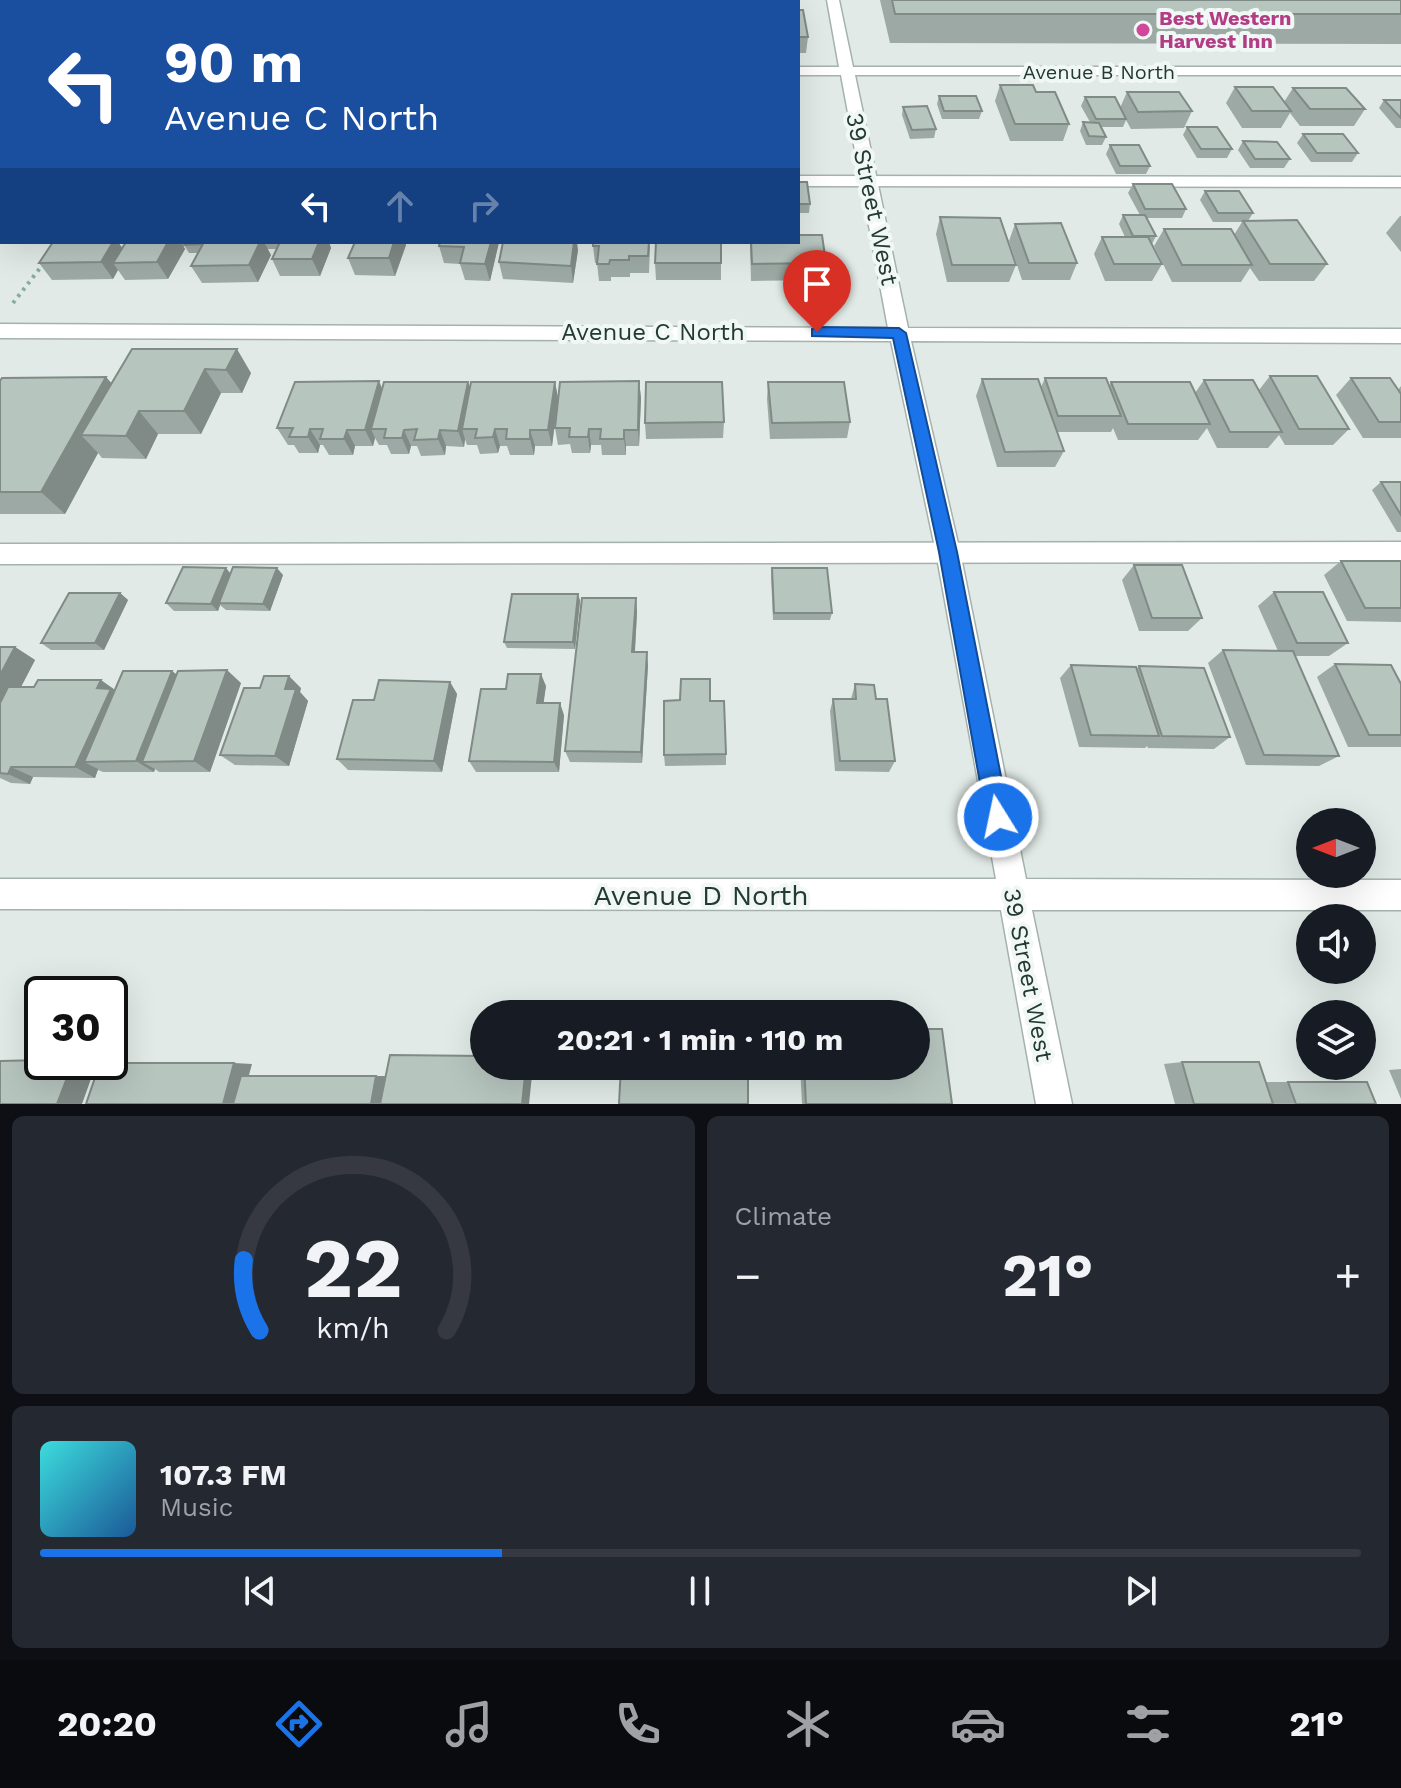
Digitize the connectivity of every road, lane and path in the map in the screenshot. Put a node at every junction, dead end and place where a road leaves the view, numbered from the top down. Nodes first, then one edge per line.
1 (833, 0) edge
2 (800, 71) edge
3 (845, 71) junction
4 (1401, 71) edge
5 (800, 181) edge
6 (869, 182) junction
7 (1401, 182) edge
8 (52, 253) edge
9 (9, 308) dead end
10 (0, 331) edge
11 (899, 333) junction
12 (1401, 336) edge
13 (948, 552) junction
14 (1401, 552) edge
15 (0, 554) edge
16 (0, 894) edge
17 (1401, 895) edge
18 (1012, 896) junction
19 (1054, 1104) edge

1 - 3 street, 39 Street West
2 - 3 street, Avenue B North
3 - 4 street, Avenue B North
3 - 6 street, 39 Street West
5 - 6 street
6 - 7 street
6 - 11 street, 39 Street West
8 - 9 path
10 - 11 street, Avenue C North
11 - 12 street, Avenue C North
11 - 13 street, 39 Street West
13 - 14 street
13 - 15 street
13 - 18 street, 39 Street West
16 - 18 street, Avenue D North
17 - 18 street, Avenue D North
18 - 19 street, 39 Street West

